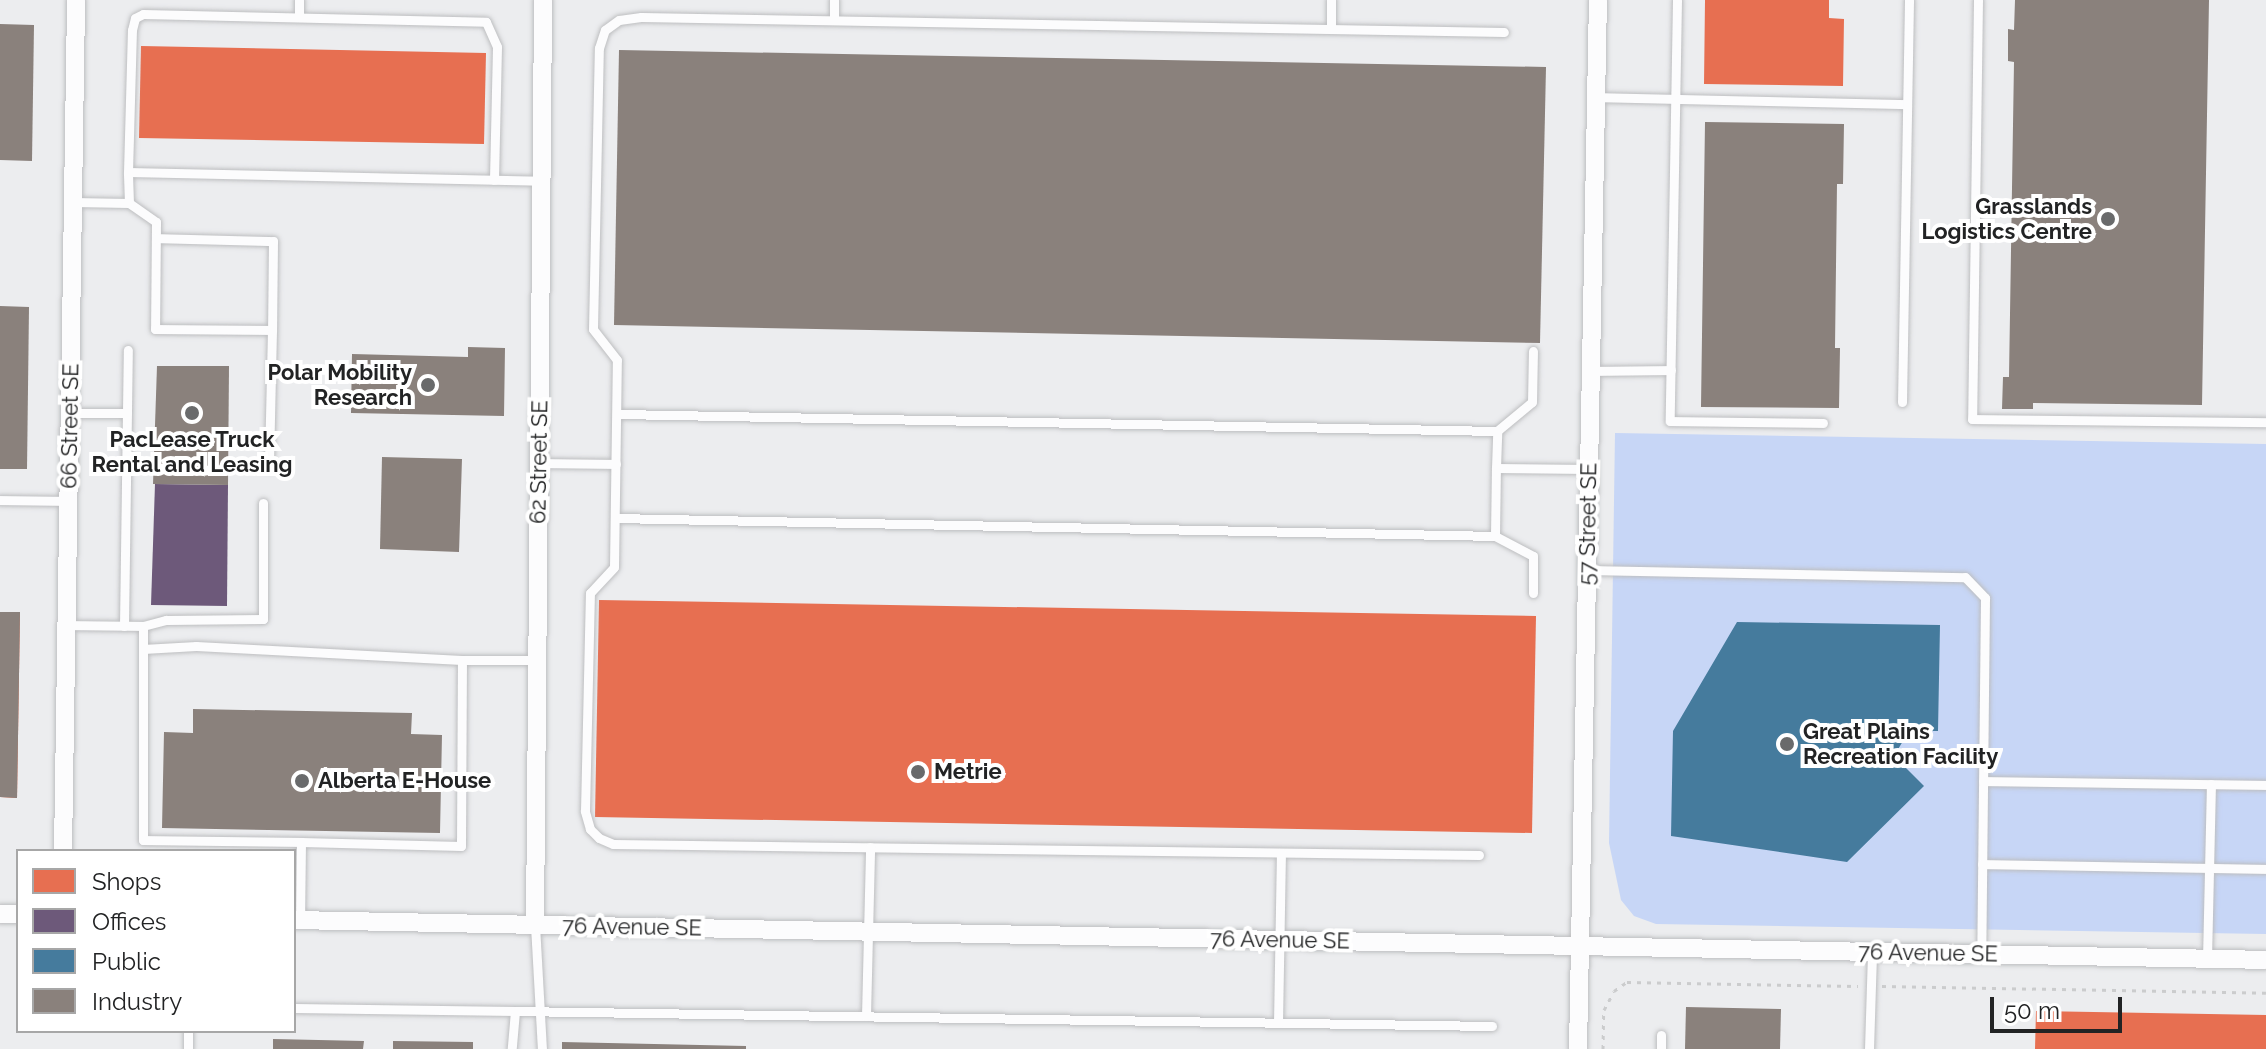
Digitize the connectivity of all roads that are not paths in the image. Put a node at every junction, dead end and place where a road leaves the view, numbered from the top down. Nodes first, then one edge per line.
1 (76, 0) edge
2 (299, 0) edge
3 (543, 0) edge
4 (834, 0) edge
5 (1331, 0) edge
6 (1598, 0) edge
7 (1677, 0) edge
8 (1909, 0) edge
9 (1978, 0) edge
10 (299, 17) junction
11 (834, 20) junction
12 (1331, 29) junction
13 (1504, 32) dead end
14 (1596, 97) junction
15 (1676, 98) junction
16 (1906, 104) junction
17 (128, 172) junction
18 (494, 180) junction
19 (541, 181) junction
20 (73, 202) junction
21 (129, 203) junction
22 (156, 238) junction
23 (272, 330) junction
24 (128, 350) dead end
25 (1533, 351) dead end
26 (1671, 370) junction
27 (1591, 371) junction
28 (1902, 402) dead end
29 (70, 413) junction
30 (127, 413) junction
31 (617, 414) junction
32 (2266, 422) edge
33 (1823, 423) dead end
34 (1497, 431) junction
35 (539, 463) junction
36 (616, 464) junction
37 (269, 467) dead end
38 (1496, 468) junction
39 (1589, 469) junction
40 (0, 500) edge
41 (68, 501) junction
42 (263, 503) dead end
43 (615, 518) junction
44 (1495, 536) junction
45 (1587, 570) junction
46 (1533, 593) dead end
47 (66, 625) junction
48 (124, 626) junction
49 (143, 626) junction
50 (143, 649) junction
51 (462, 660) junction
52 (537, 660) junction
53 (1983, 781) junction
54 (2211, 784) junction
55 (2266, 785) edge
56 (301, 842) junction
57 (870, 847) junction
58 (63, 849) edge
59 (1281, 853) junction
60 (1479, 855) dead end
61 (1982, 864) junction
62 (2209, 868) junction
63 (2266, 869) edge
64 (297, 920) edge
65 (535, 925) junction
66 (869, 931) junction
67 (1280, 940) junction
68 (1579, 946) junction
69 (1872, 952) junction
70 (1981, 954) junction
71 (2207, 959) junction
72 (2266, 960) edge
73 (296, 1008) edge
74 (515, 1011) junction
75 (542, 1012) junction
76 (866, 1016) junction
77 (1278, 1023) junction
78 (1492, 1026) dead end
79 (1661, 1035) dead end
80 (512, 1049) edge
81 (542, 1049) edge
82 (1578, 1049) edge
83 (1661, 1049) edge
84 (1869, 1049) edge

1 - 20 street, 66 Street SE
2 - 10 lane
3 - 19 street, 62 Street SE
4 - 11 lane
5 - 12 lane
6 - 14 street, 57 Street SE
7 - 15 lane
8 - 16 lane
9 - 32 lane
10 - 17 lane
10 - 18 lane
11 - 12 lane
11 - 31 lane
12 - 13 lane
14 - 15 lane
14 - 27 street, 57 Street SE
15 - 16 lane
15 - 26 lane
16 - 28 lane
17 - 18 lane
17 - 21 lane
18 - 19 lane
19 - 35 street, 62 Street SE
20 - 21 lane
20 - 29 street, 66 Street SE
21 - 22 lane
22 - 23 lane
22 - 23 lane
23 - 37 lane
24 - 30 lane
25 - 34 lane
26 - 27 lane
26 - 33 lane
27 - 39 street, 57 Street SE
29 - 30 lane
29 - 41 street, 66 Street SE
30 - 48 lane
31 - 34 lane
31 - 36 lane
34 - 38 lane
35 - 36 lane
35 - 52 street, 62 Street SE
36 - 43 lane
38 - 39 lane
38 - 44 lane
39 - 45 street, 57 Street SE
40 - 41 lane
41 - 47 street, 66 Street SE
42 - 49 lane
43 - 44 lane
43 - 57 lane
44 - 46 lane
45 - 53 lane
45 - 68 street, 57 Street SE
47 - 48 lane
47 - 58 street, 66 Street SE
48 - 49 lane
49 - 50 lane
50 - 51 lane
50 - 56 lane
51 - 52 lane
51 - 56 lane
52 - 65 street, 62 Street SE
53 - 54 lane
53 - 61 lane
54 - 55 lane
54 - 62 lane
56 - 64 lane
57 - 59 lane
57 - 66 lane
59 - 60 lane
59 - 67 lane
61 - 62 lane
61 - 70 lane
62 - 63 lane
62 - 71 lane
64 - 65 street, 76 Avenue SE
65 - 66 street, 76 Avenue SE
65 - 75 lane
66 - 67 street, 76 Avenue SE
66 - 76 lane
67 - 68 street, 76 Avenue SE
67 - 77 lane
68 - 69 street, 76 Avenue SE
68 - 82 street, 57 Street SE
69 - 70 street, 76 Avenue SE
69 - 84 lane
70 - 71 street, 76 Avenue SE
71 - 72 street, 76 Avenue SE
73 - 74 lane
74 - 75 lane
74 - 80 lane
75 - 76 lane
75 - 81 lane
76 - 77 lane
77 - 78 lane
79 - 83 lane

